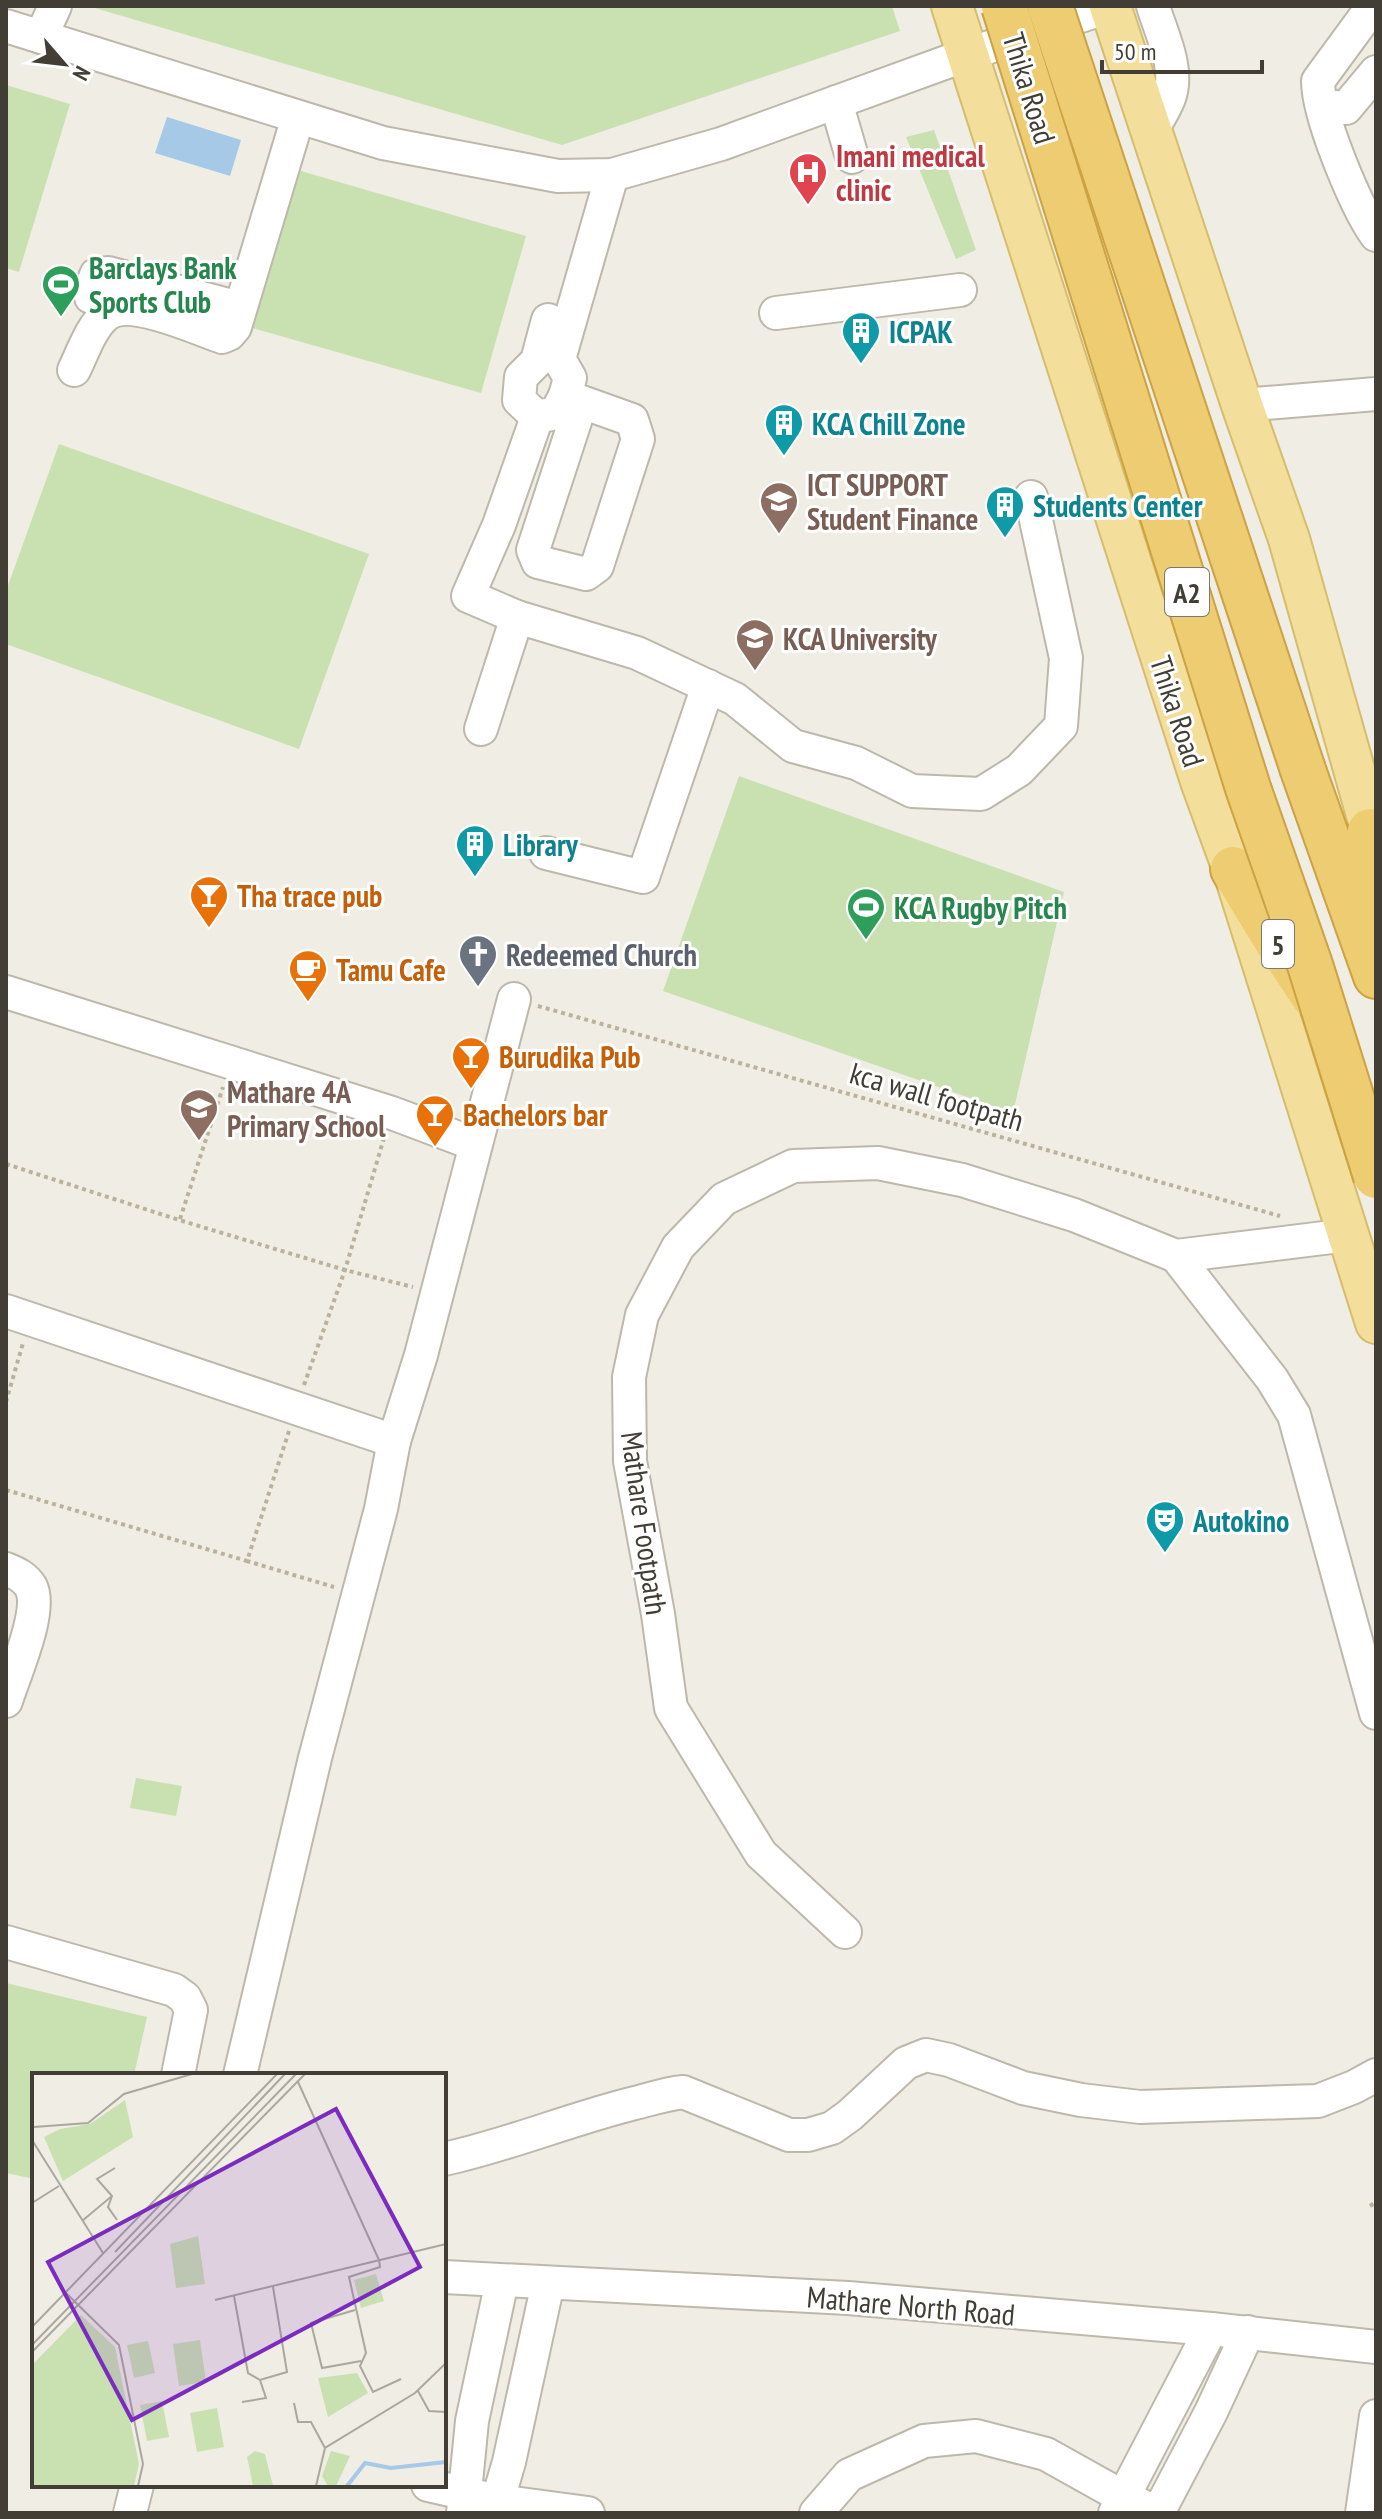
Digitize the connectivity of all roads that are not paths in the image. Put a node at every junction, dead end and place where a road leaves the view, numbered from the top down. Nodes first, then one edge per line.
1 (55, 6) edge
2 (952, 6) edge
3 (1004, 6) edge
4 (1050, 6) edge
5 (1110, 6) edge
6 (1153, 6) edge
7 (1373, 6) edge
8 (6, 26) edge
9 (41, 37) junction
10 (966, 55) junction
11 (1376, 72) edge
12 (836, 102) junction
13 (1323, 106) junction
14 (298, 117) junction
15 (1151, 131) junction
16 (852, 157) dead end
17 (602, 175) junction
18 (1376, 235) edge
19 (960, 290) dead end
20 (776, 313) dead end
21 (548, 360) junction
22 (74, 370) dead end
23 (1376, 394) edge
24 (573, 399) junction
25 (1242, 405) junction
26 (531, 411) junction
27 (1031, 497) dead end
28 (517, 617) junction
29 (708, 686) junction
30 (481, 729) dead end
31 (1373, 839) edge
32 (546, 853) dead end
33 (1233, 869) junction
34 (1376, 884) edge
35 (1376, 976) edge
36 (6, 992) edge
37 (514, 999) road end
38 (1327, 1016) junction
39 (475, 1146) junction
40 (1376, 1176) edge
41 (1348, 1235) junction
42 (1176, 1256) junction
43 (18, 1316) edge
44 (1376, 1323) edge
45 (394, 1441) junction
46 (6, 1569) edge
47 (6, 1701) edge
48 (1376, 1713) edge
49 (845, 1932) dead end
50 (6, 1942) edge
51 (178, 2073) edge
52 (240, 2073) edge
53 (1376, 2075) edge
54 (446, 2158) edge
55 (446, 2277) edge
56 (502, 2281) junction
57 (548, 2283) junction
58 (1211, 2329) junction
59 (1248, 2332) junction
60 (1376, 2347) edge
61 (1376, 2416) edge
62 (136, 2487) edge
63 (432, 2487) edge
64 (464, 2502) edge
65 (1119, 2505) edge
66 (496, 2507) edge
67 (130, 2513) edge
68 (588, 2513) edge
69 (816, 2513) edge
70 (1158, 2513) edge
71 (1362, 2513) edge

1 - 9 street
2 - 10 main road, Thika Road
3 - 38 highway, Thika Road / A2, bridge
4 - 35 highway, Thika Road / A2, bridge
5 - 10 street
5 - 15 main road
6 - 15 street
7 - 13 street
8 - 9 street
9 - 14 street
10 - 12 street
10 - 33 main road, Thika Road
11 - 13 street
12 - 16 street
12 - 17 street
13 - 18 street
14 - 17 street
14 - 22 street
15 - 25 main road
17 - 21 street
19 - 20 street
21 - 24 street
21 - 26 street
23 - 25 street
24 - 24 street
24 - 26 street
25 - 31 main road
26 - 28 street
27 - 29 street
28 - 29 street
28 - 30 street
29 - 32 street
31 - 34 highway
33 - 38 highway, 5
33 - 41 main road, Thika Road
36 - 39 street
37 - 39 street
38 - 40 highway, Thika Road / A2, bridge
39 - 45 street
41 - 42 street, Mathare Footpath
41 - 44 main road, Thika Road
42 - 48 street
42 - 49 street, Mathare Footpath
43 - 45 street
45 - 52 street
46 - 47 street
50 - 51 street
53 - 54 street
55 - 56 street, Mathare North Road
56 - 57 street, Mathare North Road
56 - 64 street
57 - 58 street, Mathare North Road
57 - 66 street
58 - 59 street, Mathare North Road
58 - 65 street
59 - 60 street, Mathare North Road
59 - 70 street
61 - 71 street
62 - 67 street
63 - 64 street
64 - 66 street
65 - 69 street
65 - 70 street
66 - 68 street

